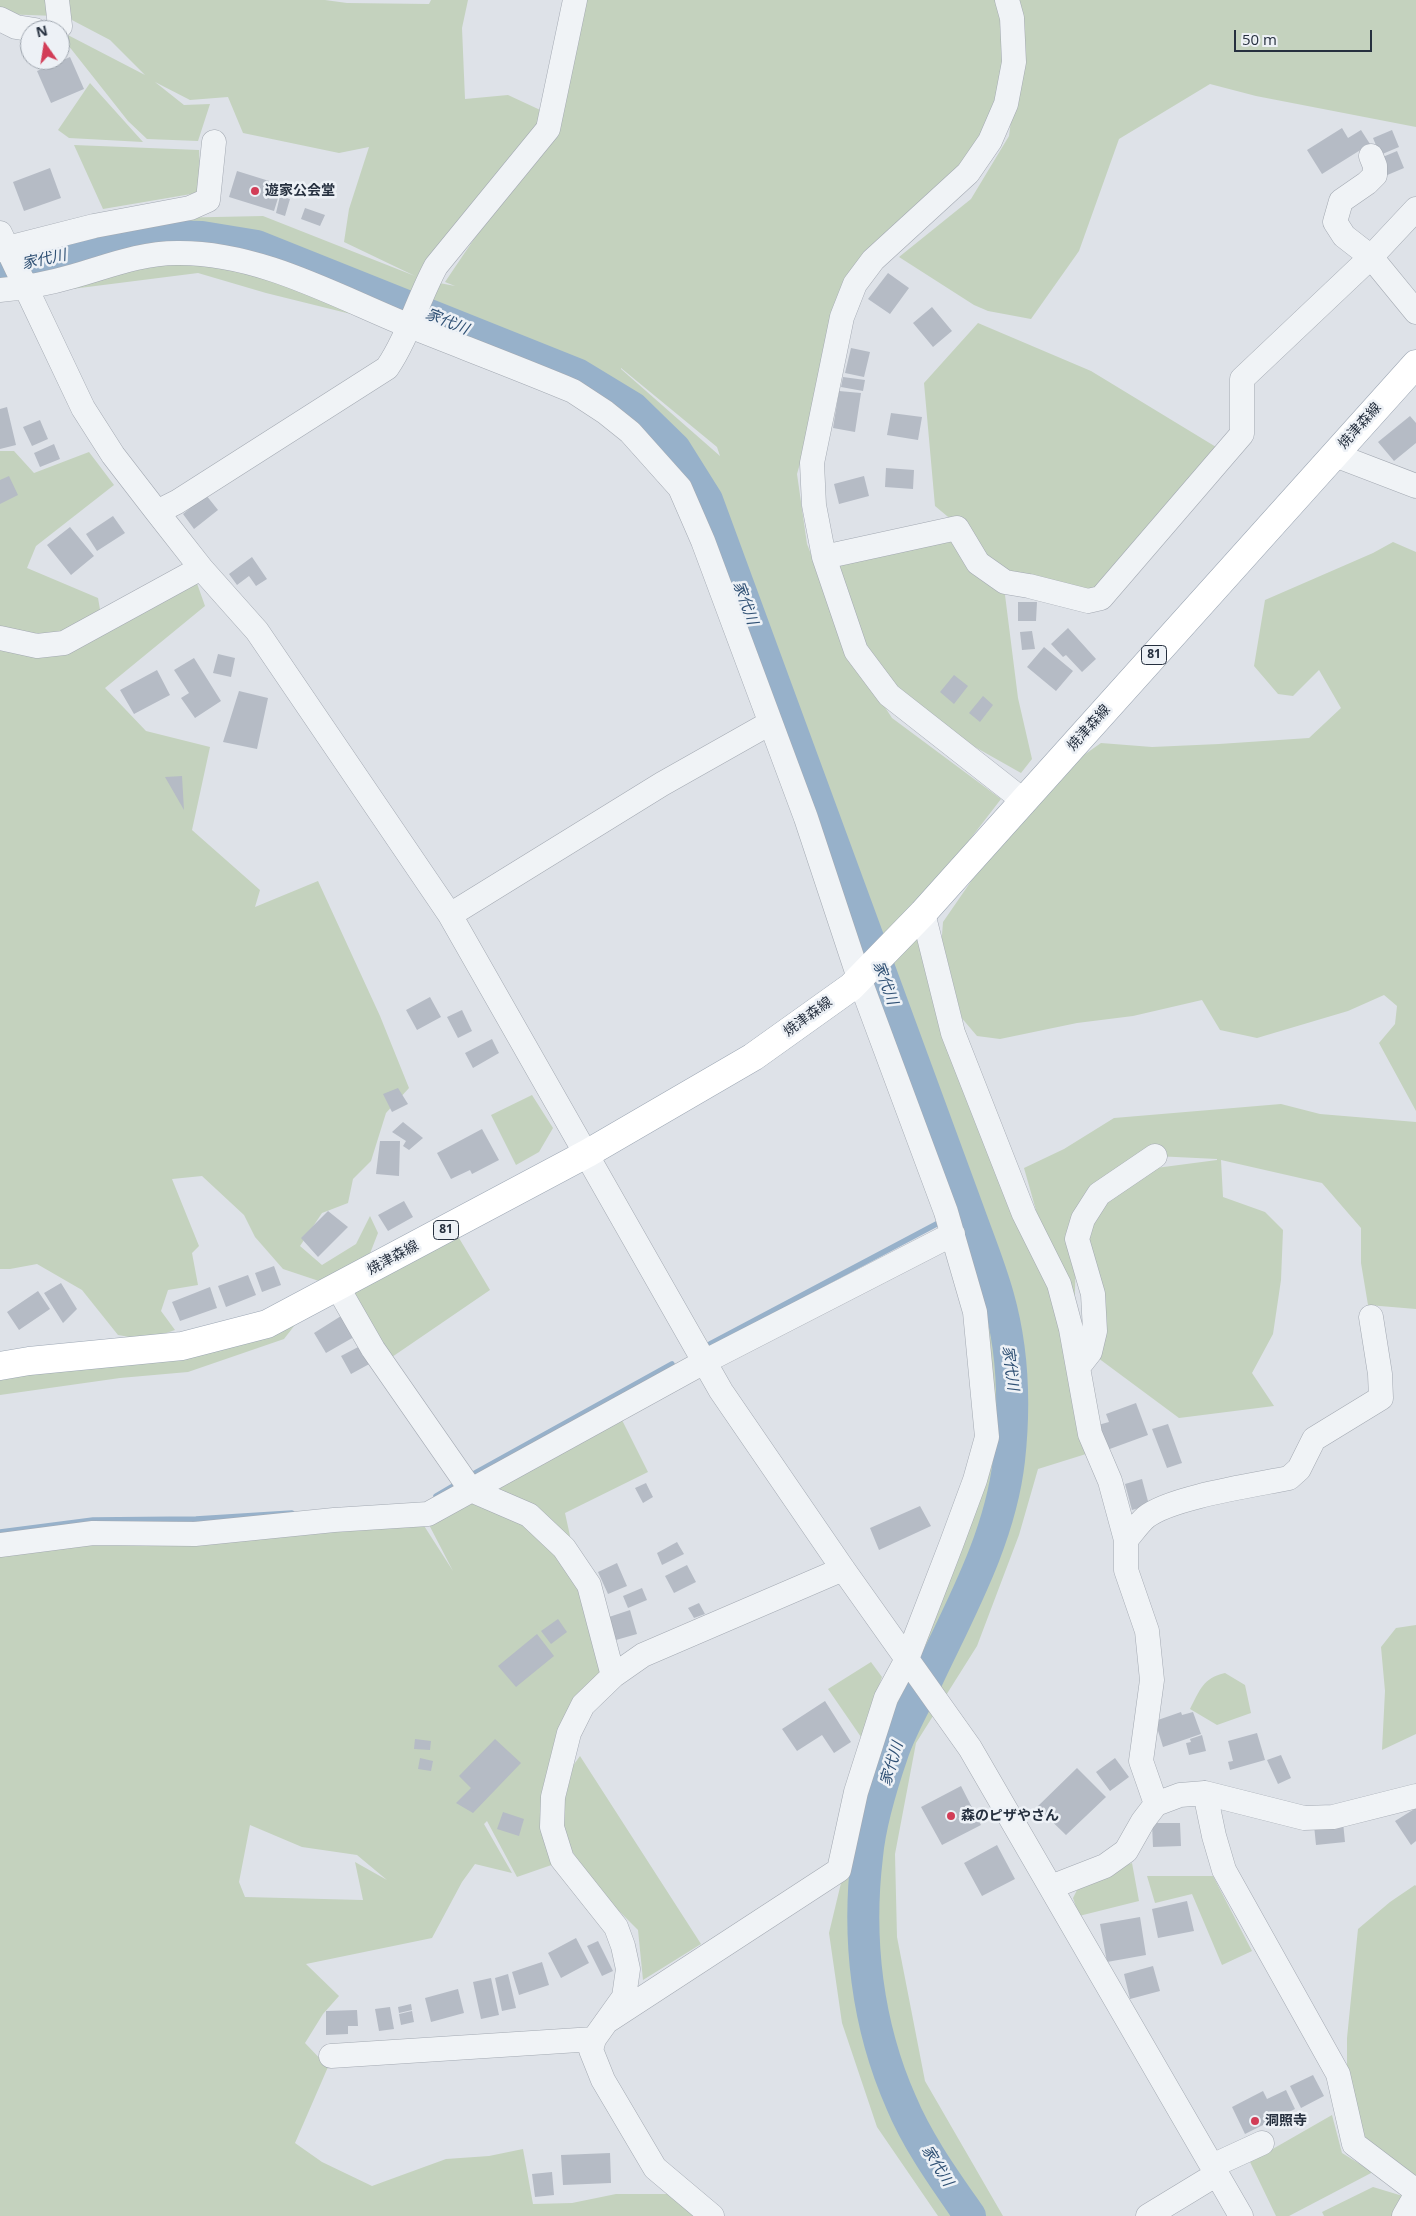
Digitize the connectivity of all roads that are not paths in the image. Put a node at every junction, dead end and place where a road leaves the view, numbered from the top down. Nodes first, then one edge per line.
1 (57, 0) edge
2 (574, 0) edge
3 (1007, 0) edge
4 (0, 19) edge
5 (59, 20) edge
6 (20, 28) edge
7 (214, 142) dead end
8 (1370, 156) dead end
9 (1416, 210) edge
10 (2, 244) edge
11 (1370, 257) junction
12 (22, 282) junction
13 (0, 290) edge
14 (1416, 312) edge
15 (410, 322) junction
16 (1416, 364) edge
17 (1334, 455) junction
18 (1416, 486) edge
19 (157, 512) junction
20 (824, 558) junction
21 (201, 568) junction
22 (0, 638) edge
23 (770, 723) junction
24 (1024, 800) junction
25 (924, 913) junction
26 (450, 915) junction
27 (855, 982) junction
28 (588, 1153) junction
29 (1155, 1156) dead end
30 (949, 1223) junction
31 (338, 1288) junction
32 (1371, 1317) dead end
33 (704, 1362) junction
34 (0, 1366) edge
35 (1079, 1366) junction
36 (465, 1480) junction
37 (1126, 1540) junction
38 (0, 1545) edge
39 (843, 1569) junction
40 (912, 1666) junction
41 (612, 1676) junction
42 (1205, 1793) junction
43 (1416, 1796) edge
44 (1156, 1804) junction
45 (1051, 1886) junction
46 (600, 2030) junction
47 (331, 2056) dead end
48 (1262, 2142) dead end
49 (1215, 2170) junction
50 (1416, 2191) edge
51 (1416, 2195) edge
52 (712, 2216) edge
53 (1148, 2216) edge
54 (1241, 2216) edge
55 (1404, 2216) edge

1 - 5 street
2 - 15 street
3 - 20 street
4 - 6 street
7 - 10 street
8 - 11 street
9 - 11 street
10 - 12 street
11 - 14 street
11 - 20 street
12 - 13 street
12 - 15 street
12 - 19 street
15 - 19 street
15 - 23 street
16 - 17 main road, 焼津森線 / 81
17 - 18 street
17 - 24 main road, 焼津森線 / 81
19 - 21 street
20 - 24 street
21 - 22 street
21 - 26 street
23 - 26 street
23 - 27 street
24 - 25 main road, 焼津森線 / 81
25 - 27 main road, 焼津森線 / 81
25 - 35 street
26 - 28 street
27 - 28 main road, 焼津森線 / 81
27 - 30 street
28 - 31 main road, 焼津森線 / 81
28 - 33 street
29 - 35 street
30 - 33 street
30 - 40 street
31 - 34 main road, 焼津森線 / 81
31 - 36 street
32 - 37 street
33 - 36 street
33 - 39 street
35 - 37 street
36 - 38 street
36 - 41 street
37 - 44 street
39 - 40 street
39 - 41 street
40 - 45 street
40 - 46 street
41 - 46 street
42 - 43 street
42 - 44 street
42 - 50 street
44 - 45 street
45 - 49 street
46 - 47 street
46 - 52 street
48 - 49 street
49 - 53 street
49 - 54 street
51 - 55 street

